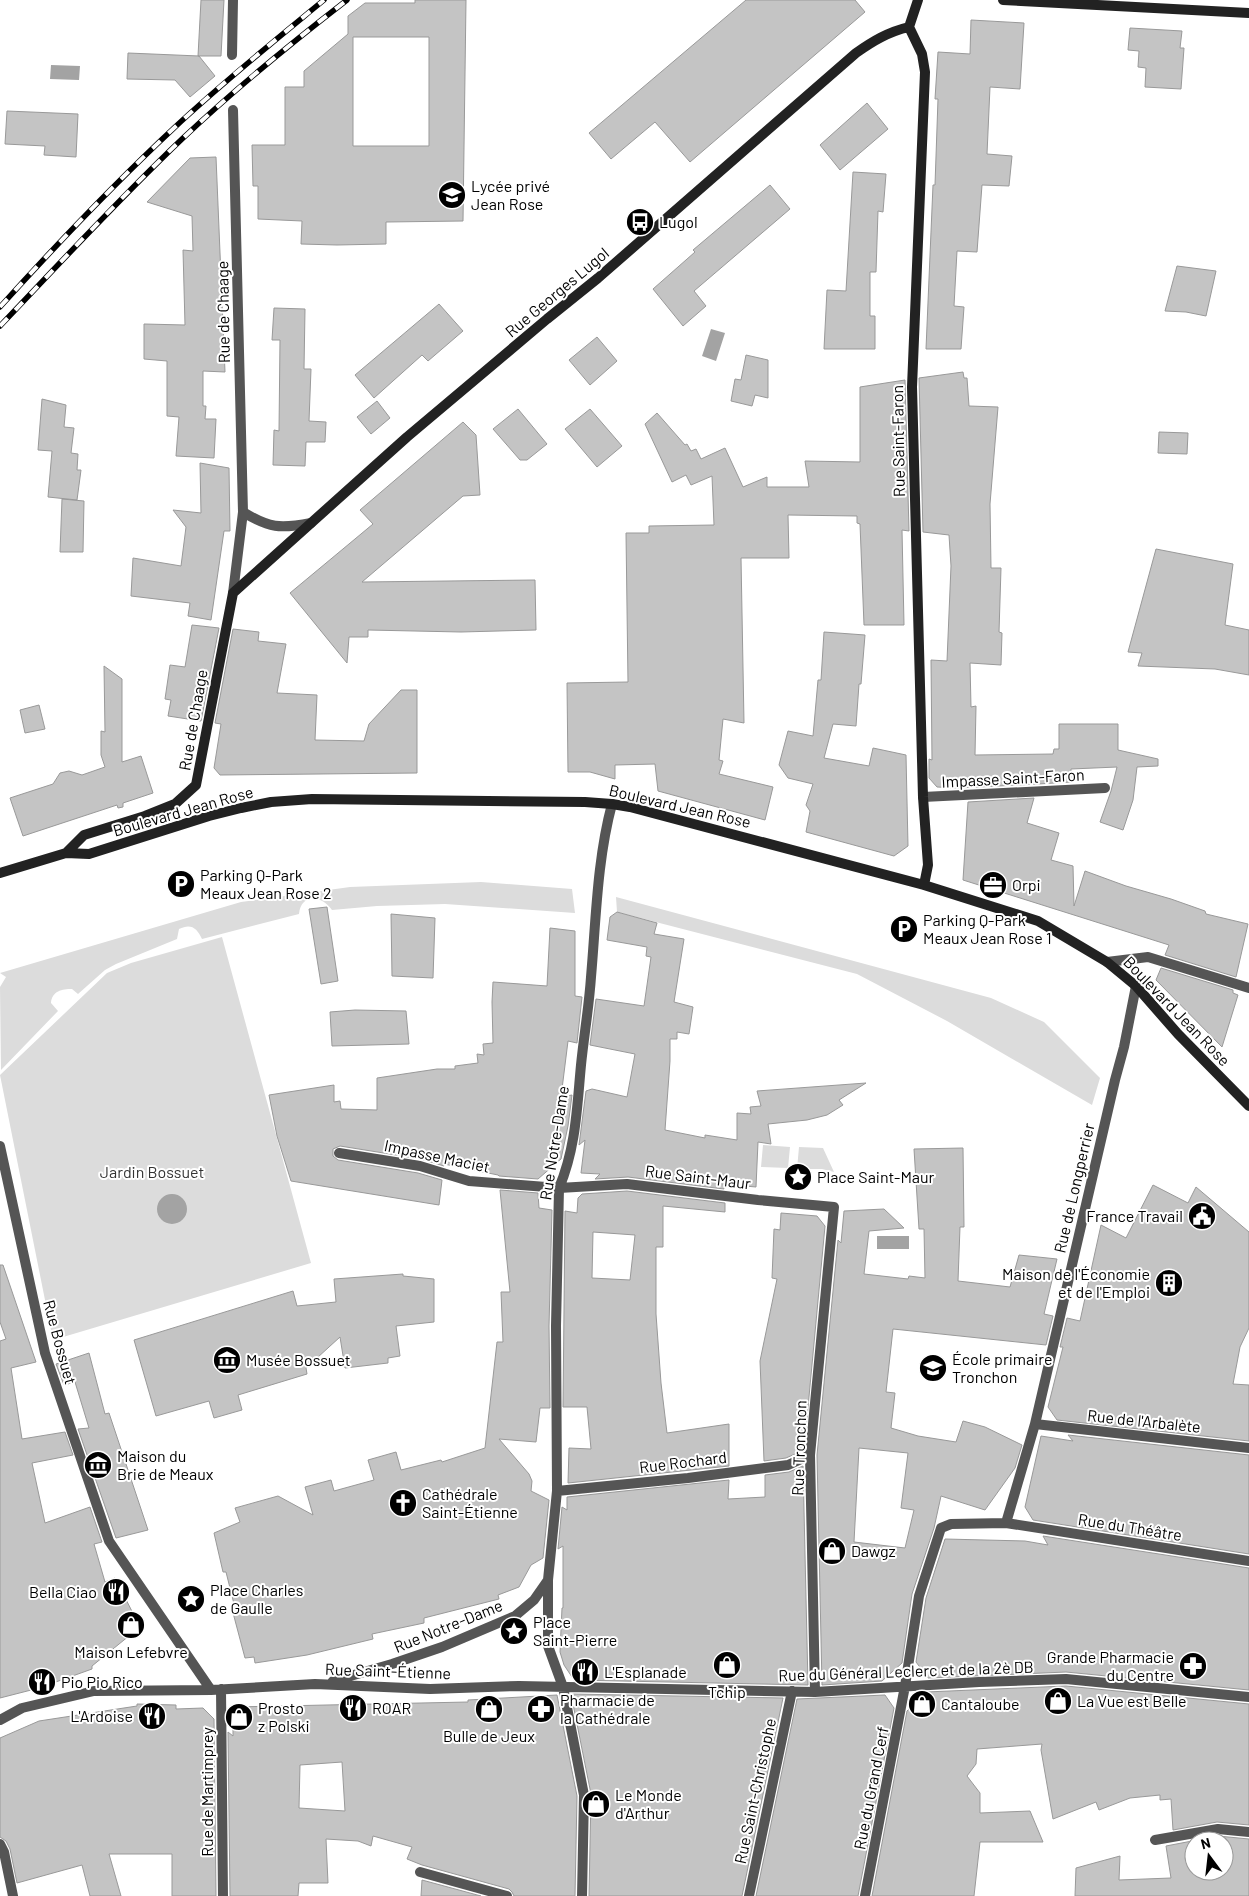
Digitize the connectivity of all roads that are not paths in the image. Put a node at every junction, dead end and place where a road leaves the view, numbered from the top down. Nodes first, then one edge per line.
1 (233, 0) edge
2 (918, 0) edge
3 (1003, 0) edge
4 (1249, 13) edge
5 (909, 27) junction
6 (232, 55) dead end
7 (232, 110) dead end
8 (243, 512) junction
9 (311, 524) junction
10 (233, 593) junction
11 (1105, 788) dead end
12 (923, 797) junction
13 (612, 804) junction
14 (66, 853) junction
15 (0, 873) edge
16 (924, 885) junction
17 (1107, 962) junction
18 (1136, 986) junction
19 (1249, 988) edge
20 (1249, 1106) edge
21 (0, 1146) edge
22 (339, 1153) dead end
23 (559, 1188) junction
24 (834, 1207) joint
25 (1034, 1428) junction
26 (1249, 1448) edge
27 (810, 1455) junction
28 (557, 1491) junction
29 (1006, 1523) junction
30 (1249, 1561) edge
31 (548, 1580) junction
32 (315, 1684) junction
33 (906, 1686) junction
34 (563, 1687) junction
35 (216, 1689) junction
36 (792, 1692) junction
37 (815, 1692) junction
38 (1249, 1697) edge
39 (0, 1720) edge
40 (1249, 1832) edge
41 (1155, 1840) dead end
42 (0, 1844) edge
43 (420, 1872) dead end
44 (13, 1896) edge
45 (223, 1896) edge
46 (507, 1896) edge
47 (582, 1896) edge
48 (748, 1896) edge
49 (866, 1896) edge

1 - 6 street
2 - 5 street
3 - 4 street
5 - 9 street, Rue Georges Lugol
5 - 12 street, Rue Saint-Faron
7 - 8 street, Rue de Chaage
8 - 9 street
8 - 10 street, Rue de Chaage
9 - 10 street, Rue Georges Lugol
10 - 14 street, Rue de Chaage
11 - 12 street, Impasse Saint-Faron
12 - 16 street, Rue Saint-Faron
13 - 14 street, Boulevard Jean Rose
13 - 16 street, Boulevard Jean Rose
13 - 23 street, Rue Notre-Dame
14 - 15 street, Boulevard Jean Rose
16 - 17 street, Boulevard Jean Rose
17 - 18 street, Boulevard Jean Rose
17 - 19 street
18 - 20 street, Boulevard Jean Rose
18 - 25 street, Rue de Longperrier
21 - 35 street, Rue Bossuet
22 - 23 street, Impasse Maciet
23 - 24 street, Rue Saint-Maur
23 - 28 street, Rue Notre-Dame
24 - 27 street, Rue Tronchon
25 - 26 street, Rue de l'Arbalète
25 - 29 street, Rue de Longperrier
27 - 28 street, Rue Rochard
27 - 37 street, Rue Tronchon
28 - 31 street, Rue Notre-Dame
29 - 30 street, Rue du Théâtre
29 - 33 street
31 - 32 street, Rue Notre-Dame
31 - 34 street, Rue Notre-Dame
32 - 34 street, Rue Saint-Étienne
32 - 35 street, Rue Saint-Étienne
33 - 37 street, Rue du Général Leclerc et de la 2è DB
33 - 38 street, Rue du Général Leclerc et de la 2è DB
33 - 49 street, Rue du Grand Cerf
34 - 36 street, Rue du Général Leclerc et de la 2è DB
34 - 47 street, Rue Notre-Dame
35 - 39 street, Rue Saint-Étienne
35 - 45 street, Rue de Martimprey
36 - 37 street, Rue du Général Leclerc et de la 2è DB
36 - 48 street, Rue Saint-Christophe
40 - 41 street
42 - 44 street
43 - 46 street

